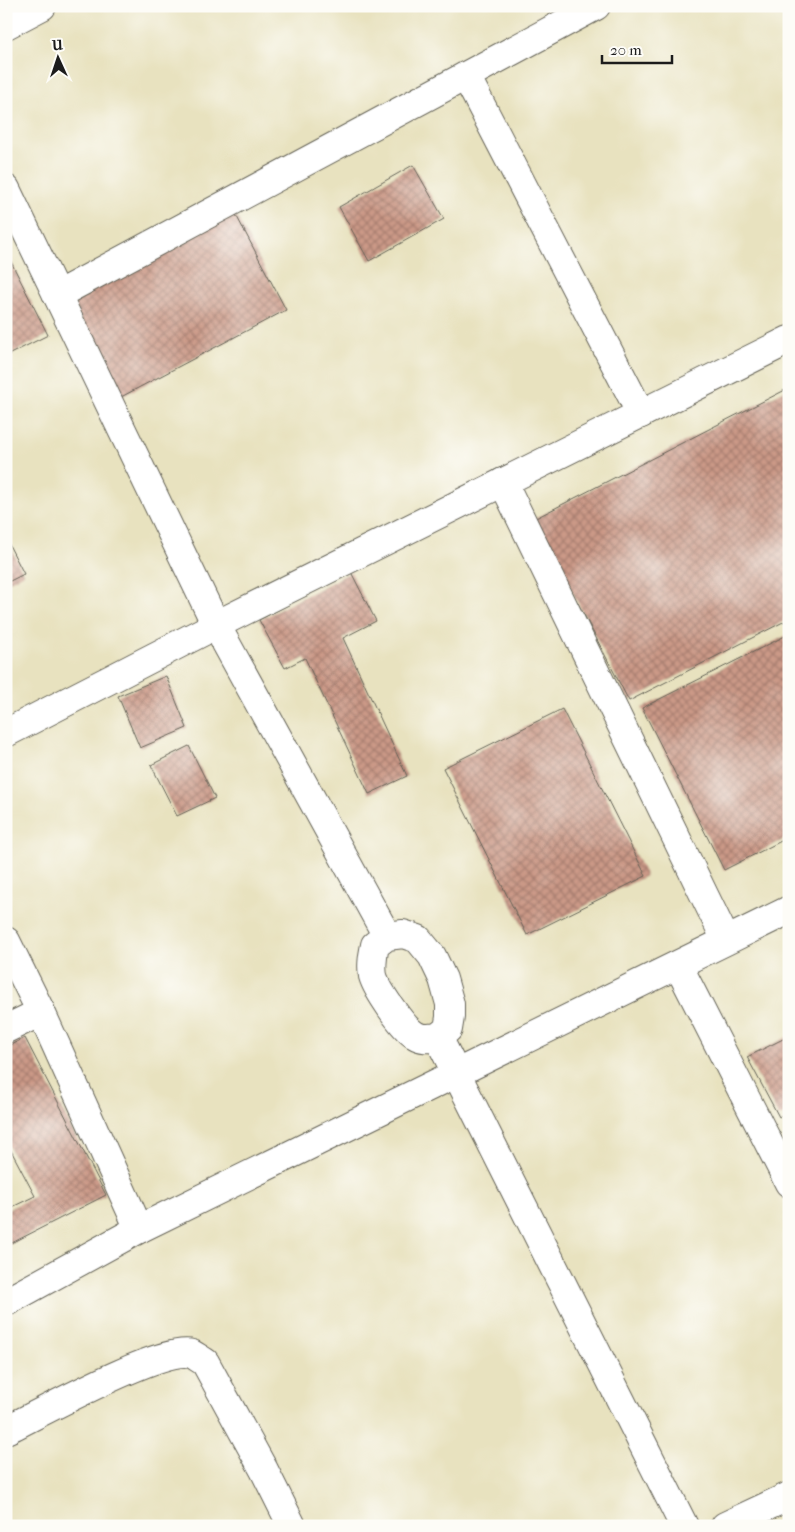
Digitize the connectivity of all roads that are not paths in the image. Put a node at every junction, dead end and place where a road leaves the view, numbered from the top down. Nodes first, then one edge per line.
1 (42, 6) edge
2 (596, 6) edge
3 (6, 25) edge
4 (466, 76) junction
5 (6, 189) edge
6 (57, 295) junction
7 (789, 340) edge
8 (640, 414) junction
9 (503, 482) junction
10 (216, 625) junction
11 (6, 733) edge
12 (789, 910) edge
13 (387, 936) junction
14 (726, 940) junction
15 (6, 941) edge
16 (678, 965) junction
17 (41, 1012) junction
18 (9, 1022) edge
19 (438, 1038) junction
20 (457, 1074) junction
21 (789, 1183) edge
22 (139, 1230) junction
23 (6, 1302) edge
24 (6, 1430) edge
25 (789, 1496) edge
26 (292, 1526) edge
27 (684, 1526) edge
28 (725, 1526) edge

1 - 3 lane
2 - 4 lane
4 - 6 lane
4 - 8 lane
5 - 6 lane
6 - 10 lane
7 - 8 lane
8 - 9 lane
9 - 10 lane
9 - 14 lane
10 - 11 lane
10 - 13 lane
12 - 14 lane
13 - 19 lane
13 - 19 lane
14 - 16 lane
15 - 17 lane
16 - 20 lane
16 - 21 lane
17 - 18 lane
17 - 22 lane
19 - 20 lane
20 - 22 lane
20 - 27 lane
22 - 23 lane
24 - 26 lane
25 - 28 lane

